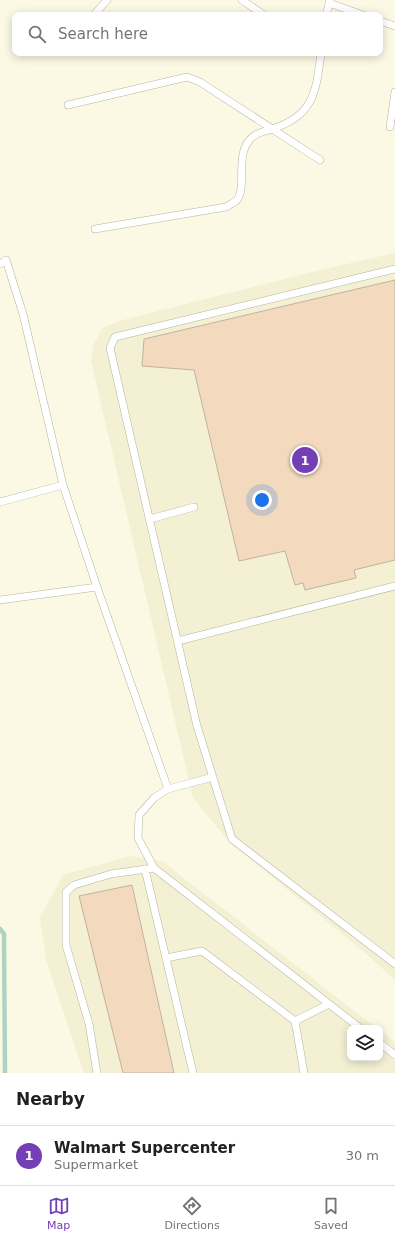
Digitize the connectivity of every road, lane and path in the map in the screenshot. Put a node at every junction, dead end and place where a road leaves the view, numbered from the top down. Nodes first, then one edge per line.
1 (107, 0) edge
2 (242, 0) edge
3 (329, 2) edge
4 (97, 12) edge
5 (260, 12) edge
6 (327, 12) edge
7 (355, 12) edge
8 (383, 22) edge
9 (395, 26) edge
10 (321, 56) edge
11 (395, 92) edge
12 (68, 105) dead end
13 (390, 127) dead end
14 (272, 130) junction
15 (320, 160) dead end
16 (95, 229) dead end
17 (0, 264) edge
18 (395, 269) edge
19 (63, 485) junction
20 (0, 502) edge
21 (194, 507) dead end
22 (150, 519) junction
23 (395, 586) edge
24 (97, 587) junction
25 (0, 600) edge
26 (178, 641) junction
27 (213, 777) junction
28 (168, 789) junction
29 (154, 868) junction
30 (145, 869) junction
31 (166, 958) junction
32 (395, 964) edge
33 (329, 1004) junction
34 (295, 1021) junction
35 (356, 1025) edge
36 (383, 1045) edge
37 (395, 1055) edge
38 (97, 1073) edge
39 (193, 1073) edge
40 (304, 1073) edge

1 - 4 lane
2 - 5 lane
3 - 6 lane
3 - 7 lane
8 - 9 lane
10 - 14 lane
11 - 13 lane
12 - 14 lane
14 - 15 lane
14 - 16 lane
17 - 19 lane
18 - 22 lane
19 - 20 lane
19 - 24 lane
21 - 22 lane
22 - 26 lane
23 - 26 lane
24 - 25 lane
24 - 28 lane
26 - 27 lane
27 - 28 lane
27 - 32 lane
28 - 29 lane
29 - 30 lane
29 - 33 lane
30 - 31 lane
30 - 38 lane
31 - 34 lane
31 - 39 lane
33 - 34 lane
33 - 35 lane
34 - 40 lane
36 - 37 lane

